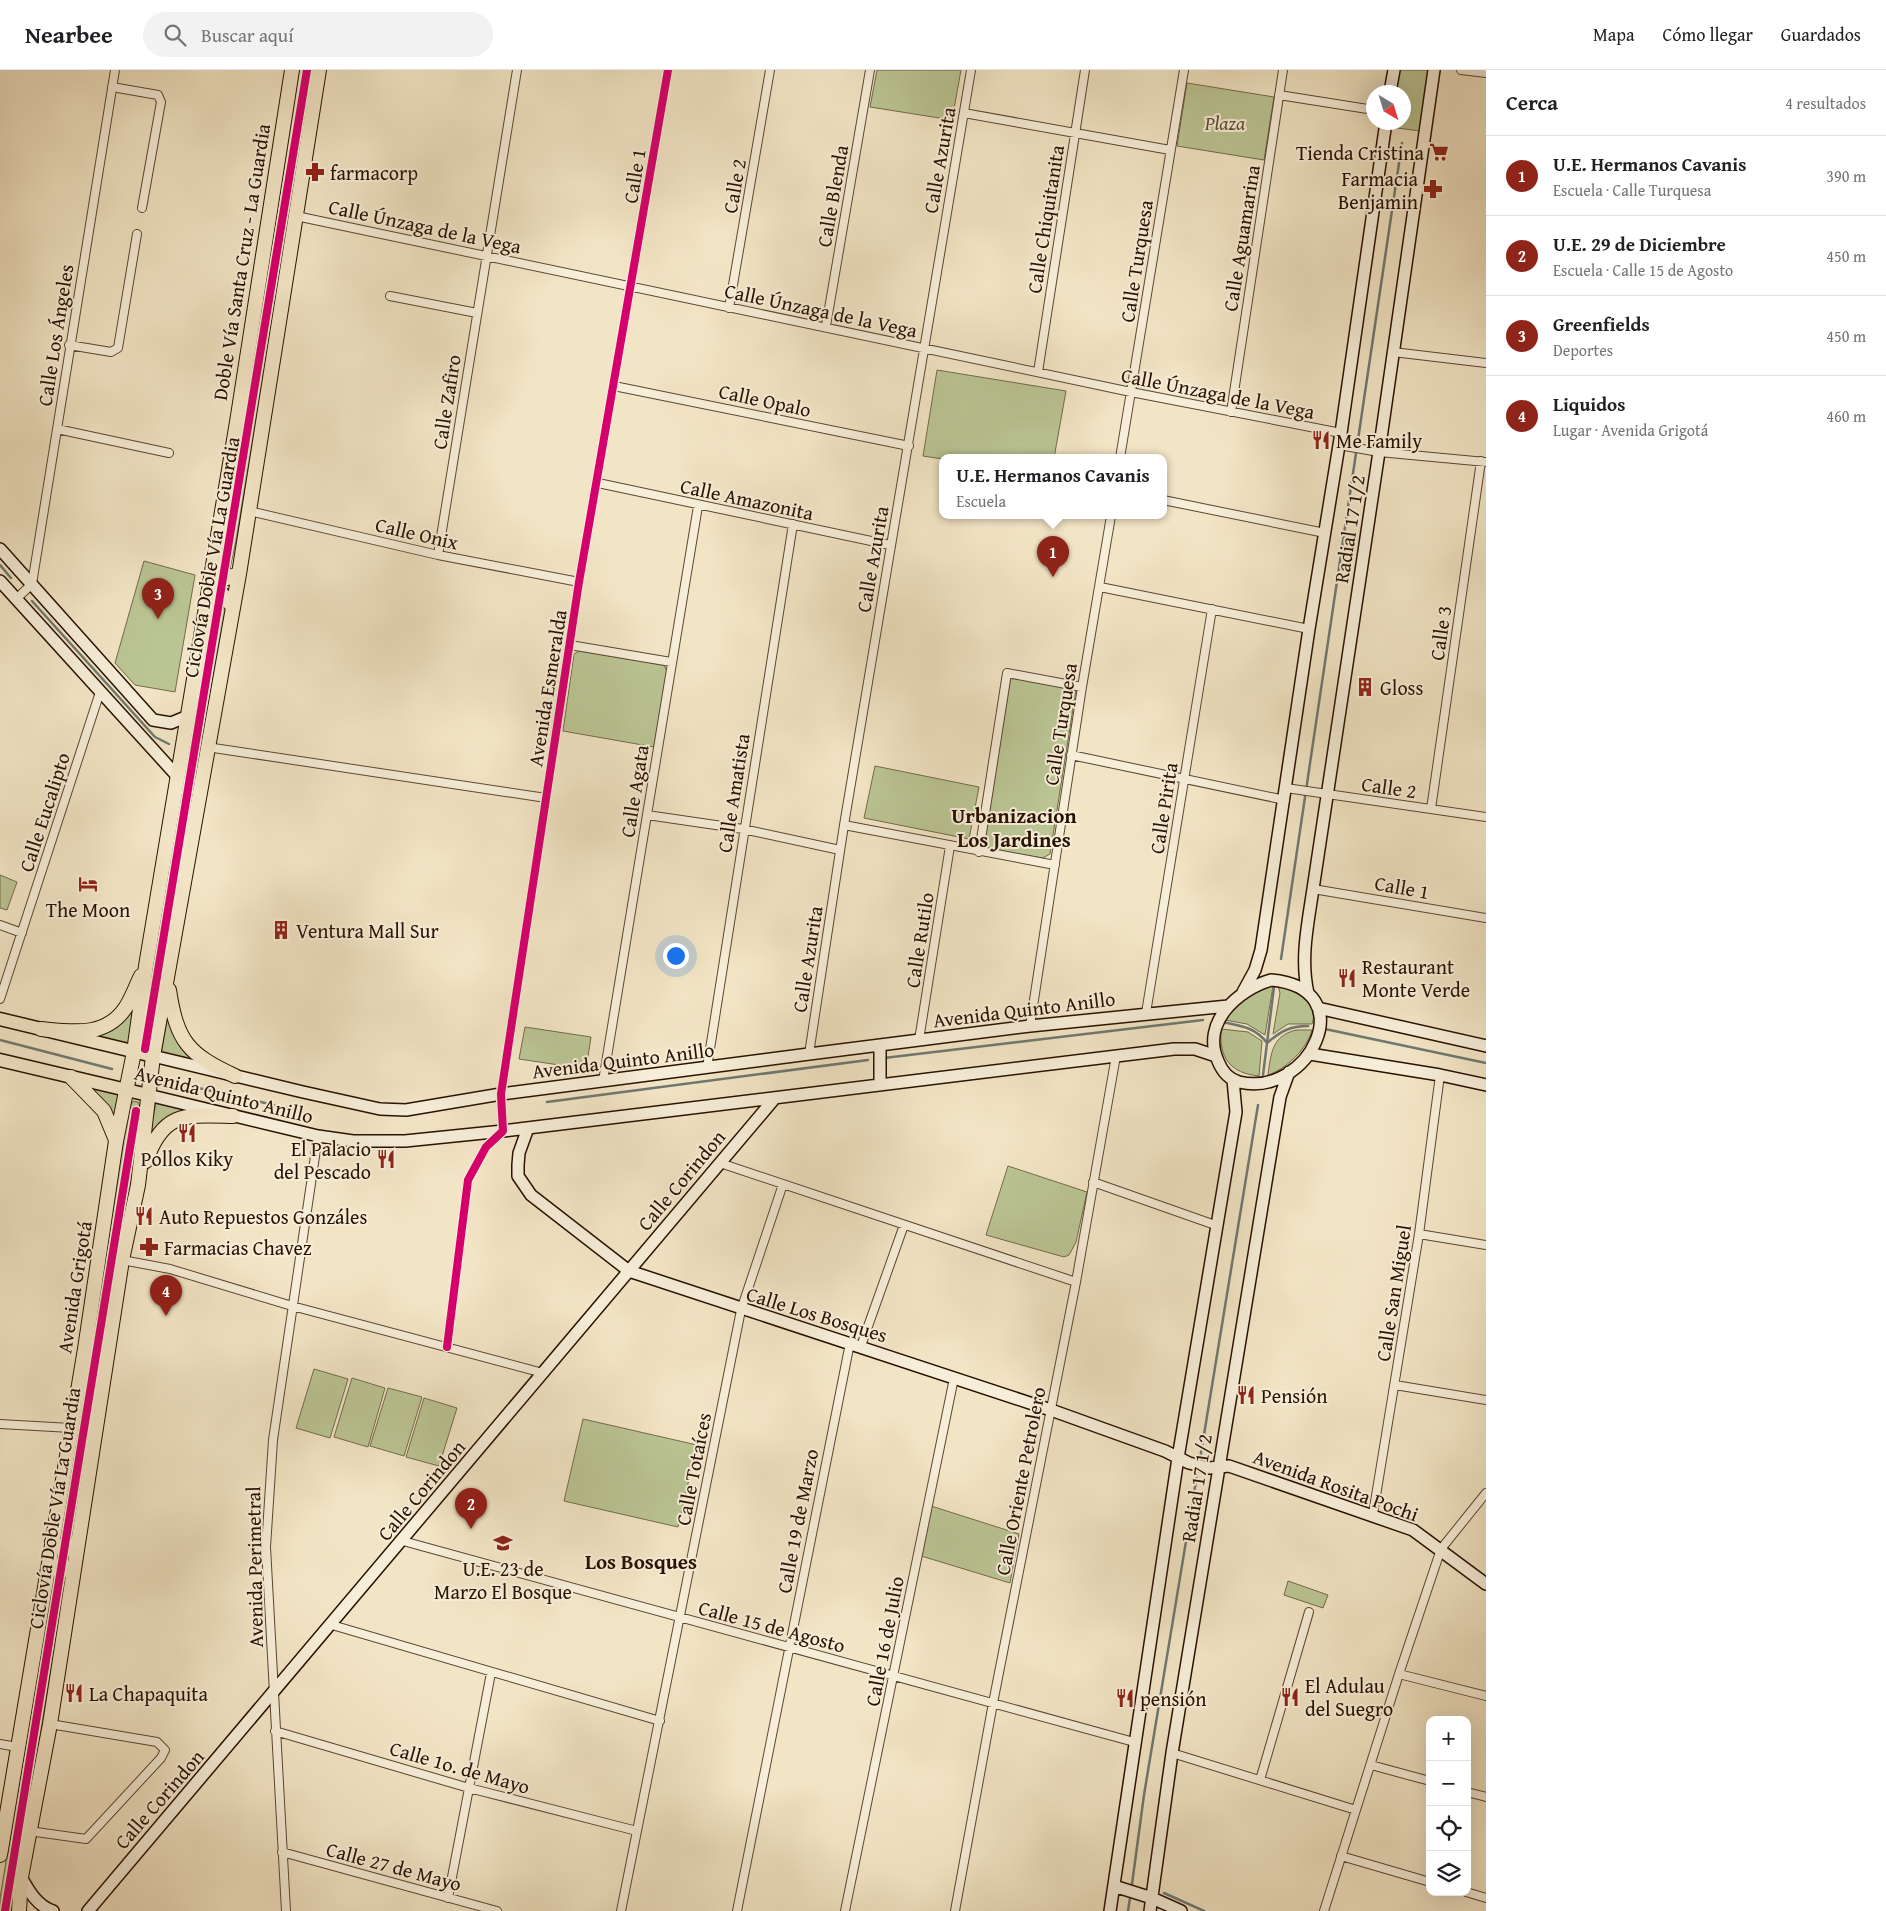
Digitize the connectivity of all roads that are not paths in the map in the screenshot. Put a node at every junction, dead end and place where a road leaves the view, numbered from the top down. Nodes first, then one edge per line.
1 (115, 70) edge
2 (292, 70) edge
3 (319, 70) edge
4 (517, 70) edge
5 (668, 70) edge
6 (770, 70) edge
7 (870, 70) edge
8 (971, 70) edge
9 (1085, 70) edge
10 (1184, 70) edge
11 (1283, 70) edge
12 (1394, 70) edge
13 (1434, 70) edge
14 (1461, 70) edge
15 (1486, 73) edge
16 (1391, 85) edge
17 (112, 87) junction
18 (1279, 94) junction
19 (1366, 109) edge
20 (964, 113) junction
21 (1385, 130) edge
22 (1075, 134) junction
23 (1170, 150) junction
24 (142, 208) dead end
25 (296, 216) junction
26 (137, 234) dead end
27 (486, 255) junction
28 (632, 287) junction
29 (390, 296) dead end
30 (730, 308) junction
31 (477, 313) junction
32 (826, 326) junction
33 (69, 346) junction
34 (924, 348) junction
35 (1393, 352) junction
36 (1486, 363) edge
37 (1038, 372) junction
38 (614, 386) junction
39 (1131, 392) junction
40 (1231, 412) junction
41 (57, 429) junction
42 (1342, 441) junction
43 (909, 446) junction
44 (1376, 451) junction
45 (169, 453) dead end
46 (1121, 454) edge
47 (1484, 462) edge
48 (598, 484) junction
49 (1167, 501) edge
50 (698, 506) junction
51 (249, 511) junction
52 (1111, 519) edge
53 (793, 524) junction
54 (1325, 533) junction
55 (890, 545) junction
56 (0, 549) edge
57 (438, 555) junction
58 (214, 562) junction
59 (239, 574) junction
60 (0, 581) edge
61 (580, 582) junction
62 (32, 584) junction
63 (1100, 587) junction
64 (16, 599) junction
65 (208, 600) junction
66 (233, 607) junction
67 (1212, 609) junction
68 (1309, 629) junction
69 (570, 645) junction
70 (671, 662) junction
71 (1082, 687) junction
72 (100, 692) junction
73 (188, 716) junction
74 (207, 747) junction
75 (1071, 756) junction
76 (178, 777) junction
77 (1184, 779) junction
78 (1289, 792) junction
79 (1324, 794) junction
80 (546, 798) junction
81 (1431, 809) junction
82 (647, 815) junction
83 (1486, 817) edge
84 (844, 825) junction
85 (743, 829) junction
86 (950, 846) junction
87 (840, 850) junction
88 (979, 852) junction
89 (1055, 865) junction
90 (1313, 889) junction
91 (1486, 918) edge
92 (0, 925) edge
93 (22, 933) junction
94 (146, 966) junction
95 (167, 978) junction
96 (1244, 992) junction
97 (1308, 994) junction
98 (0, 999) edge
99 (1228, 1006) junction
100 (1318, 1008) junction
101 (1146, 1013) junction
102 (0, 1018) edge
103 (1030, 1026) junction
104 (41, 1029) junction
105 (919, 1040) junction
106 (880, 1045) junction
107 (1486, 1046) edge
108 (134, 1052) junction
109 (809, 1054) junction
110 (1310, 1054) junction
111 (153, 1056) junction
112 (1116, 1056) junction
113 (1216, 1056) junction
114 (0, 1060) edge
115 (706, 1068) junction
116 (1289, 1072) junction
117 (1440, 1075) junction
118 (71, 1076) junction
119 (235, 1076) junction
120 (1233, 1080) junction
121 (603, 1081) junction
122 (880, 1085) junction
123 (1486, 1085) edge
124 (126, 1090) junction
125 (501, 1094) junction
126 (148, 1095) junction
127 (775, 1098) junction
128 (233, 1116) junction
129 (528, 1128) junction
130 (503, 1131) junction
131 (318, 1136) junction
132 (116, 1141) junction
133 (720, 1163) junction
134 (1093, 1182) junction
135 (783, 1184) junction
136 (138, 1185) junction
137 (904, 1225) junction
138 (1218, 1226) junction
139 (1419, 1234) junction
140 (1486, 1246) edge
141 (122, 1260) junction
142 (629, 1271) junction
143 (1076, 1282) junction
144 (292, 1306) junction
145 (741, 1310) junction
146 (855, 1344) junction
147 (448, 1347) junction
148 (543, 1373) junction
149 (954, 1378) junction
150 (1395, 1385) junction
151 (1486, 1400) edge
152 (1051, 1410) junction
153 (0, 1424) edge
154 (71, 1428) junction
155 (1178, 1458) junction
156 (1218, 1467) junction
157 (1486, 1493) edge
158 (1373, 1514) junction
159 (402, 1541) junction
160 (52, 1542) junction
161 (78, 1542) junction
162 (1441, 1549) junction
163 (47, 1573) junction
164 (73, 1576) junction
165 (1486, 1584) edge
166 (1309, 1612) dead end
167 (681, 1617) junction
168 (332, 1625) junction
169 (788, 1647) junction
170 (491, 1673) junction
171 (1399, 1674) junction
172 (894, 1676) junction
173 (273, 1695) junction
174 (1486, 1696) edge
175 (993, 1703) junction
176 (660, 1722) junction
177 (50, 1724) junction
178 (275, 1731) junction
179 (1134, 1742) junction
180 (0, 1744) edge
181 (17, 1747) junction
182 (1172, 1753) junction
183 (1371, 1765) junction
184 (1260, 1780) junction
185 (1426, 1780) edge
186 (469, 1788) junction
187 (1471, 1793) edge
188 (1486, 1797) edge
189 (1356, 1810) junction
190 (637, 1831) junction
191 (29, 1832) junction
192 (282, 1852) junction
193 (0, 1855) edge
194 (1341, 1856) junction
195 (21, 1878) junction
196 (1426, 1881) edge
197 (1114, 1886) junction
198 (1471, 1894) edge
199 (448, 1898) junction
200 (1152, 1898) junction
201 (1486, 1898) edge
202 (91, 1907) edge
203 (19, 1911) edge
204 (53, 1911) edge
205 (82, 1911) edge
206 (286, 1911) edge
207 (496, 1911) edge
208 (622, 1911) edge
209 (737, 1911) edge
210 (845, 1911) edge
211 (956, 1911) edge
212 (1110, 1911) edge
213 (1150, 1911) edge
214 (1181, 1911) edge
215 (1324, 1911) edge

1 - 17 street, Calle Los Ángeles
2 - 58 highway, Doble Vía Santa Cruz - La Guardia
3 - 25 highway
4 - 27 street, Calle Zafiro
5 - 28 street, Calle 1
6 - 30 street, Calle 2
7 - 32 street, Calle Blenda
8 - 20 street, Calle Azurita
9 - 22 street, Calle Chiquitanita
10 - 23 street, Calle Turquesa
11 - 18 street, Calle Aguamarina
12 - 16 main road
13 - 35 main road, Radial 17 1/2
14 - 15 street
17 - 24 street
17 - 33 street, Calle Los Ángeles
18 - 19 street
18 - 40 street, Calle Aguamarina
20 - 22 street
20 - 34 street, Calle Azurita
21 - 42 main road, Radial 17 1/2
22 - 23 street
22 - 37 street, Calle Chiquitanita
23 - 39 street, Calle Turquesa
25 - 27 street, Calle Únzaga de la Vega
25 - 51 highway
26 - 33 street
27 - 28 street, Calle Únzaga de la Vega
27 - 31 street, Calle Zafiro
28 - 30 street, Calle Únzaga de la Vega
28 - 38 street, Avenida Esmeralda
29 - 31 street
30 - 32 street, Calle Únzaga de la Vega
31 - 57 street, Calle Zafiro
32 - 34 street, Calle Únzaga de la Vega
33 - 41 street, Calle Los Ángeles
34 - 37 street, Calle Únzaga de la Vega
34 - 43 street, Calle Azurita
35 - 36 street
35 - 44 main road, Radial 17 1/2
37 - 39 street, Calle Únzaga de la Vega
38 - 43 street, Calle Opalo
38 - 48 street, Avenida Esmeralda
39 - 40 street, Calle Únzaga de la Vega
39 - 46 street, Calle Turquesa
40 - 42 street, Calle Únzaga de la Vega
41 - 45 street
41 - 62 street, Calle Los Ángeles
42 - 44 street, Calle Únzaga de la Vega
42 - 54 main road, Radial 17 1/2
43 - 55 street, Calle Azurita
44 - 47 street, Calle Únzaga de la Vega
44 - 79 main road, Radial 17 1/2
47 - 81 street, Calle 3
48 - 50 street, Calle Amazonita
48 - 61 street, Avenida Esmeralda
49 - 54 street
50 - 53 street, Calle Amazonita
50 - 70 street, Calle Agata
51 - 57 street, Calle Onix
51 - 59 highway
52 - 63 street, Calle Turquesa
53 - 55 street, Calle Amazonita
53 - 85 street, Calle Amatista
54 - 68 main road, Radial 17 1/2
55 - 84 street, Calle Azurita
56 - 62 main road
57 - 61 street, Calle Onix
58 - 59 highway
58 - 65 highway, Doble Vía Santa Cruz - La Guardia
59 - 66 highway
60 - 64 main road
61 - 69 street, Avenida Esmeralda
62 - 64 street
62 - 73 main road
63 - 67 street
63 - 71 street, Calle Turquesa
64 - 72 main road
65 - 66 highway
65 - 73 highway, Doble Vía Santa Cruz - La Guardia
66 - 74 highway
67 - 68 street
67 - 77 street, Calle Pirita
68 - 78 main road, Radial 17 1/2
69 - 70 street
69 - 80 street, Avenida Esmeralda
70 - 82 street, Calle Agata
71 - 75 street, Calle Turquesa
71 - 88 street
72 - 76 main road
72 - 93 street, Calle Eucalipto
73 - 76 highway, Doble Vía Santa Cruz - La Guardia
74 - 80 street
74 - 95 highway
75 - 77 street, Calle 2
75 - 89 street, Calle Turquesa
76 - 94 highway, Doble Vía Santa Cruz - La Guardia
77 - 78 street, Calle 2
77 - 101 street, Calle Pirita
78 - 79 street, Calle 2
78 - 96 main road, Radial 17 1/2
79 - 81 street, Calle 2
79 - 90 main road, Radial 17 1/2
80 - 125 street, Avenida Esmeralda
81 - 83 street, Calle 2
82 - 85 street
82 - 121 street, Calle Agata
84 - 86 street
84 - 87 street, Calle Azurita
85 - 87 street
85 - 115 street, Calle Amatista
86 - 88 street
86 - 105 street, Calle Rutilo
87 - 109 street, Calle Azurita
88 - 89 street
89 - 103 street, Calle Turquesa
90 - 91 street, Calle 1
90 - 97 main road, Radial 17 1/2
92 - 93 street
93 - 98 street, Calle Eucalipto
94 - 104 highway
94 - 108 highway, Doble Vía Santa Cruz - La Guardia
95 - 111 highway
95 - 119 highway
96 - 97 main road
96 - 99 main road
97 - 100 main road
99 - 101 main road, Avenida Quinto Anillo
99 - 113 main road
100 - 107 main road
100 - 110 main road
101 - 103 main road, Avenida Quinto Anillo
102 - 104 main road, Avenida Quinto Anillo
103 - 105 main road, Avenida Quinto Anillo
104 - 108 main road, Avenida Quinto Anillo
105 - 106 main road, Avenida Quinto Anillo
106 - 109 main road, Avenida Quinto Anillo
106 - 122 main road
108 - 111 main road, Avenida Quinto Anillo
108 - 124 highway, Avenida Grigotá
109 - 115 main road, Avenida Quinto Anillo
110 - 116 main road
110 - 117 main road
111 - 119 main road, Avenida Quinto Anillo
111 - 126 highway
112 - 113 main road, Avenida Quinto Anillo
112 - 122 main road, Avenida Quinto Anillo
112 - 134 street, Calle Oriente Petrolero
113 - 120 main road
114 - 118 main road, Avenida Quinto Anillo
115 - 121 main road, Avenida Quinto Anillo
116 - 120 main road
116 - 156 main road, Radial 17 1/2
117 - 123 main road
117 - 139 street, Calle San Miguel
118 - 124 main road, Avenida Quinto Anillo
118 - 132 highway
119 - 125 main road, Avenida Quinto Anillo
120 - 138 main road, Radial 17 1/2
121 - 125 main road, Avenida Quinto Anillo
122 - 127 main road, Avenida Quinto Anillo
124 - 126 main road, Avenida Quinto Anillo
124 - 132 highway, Avenida Grigotá
125 - 130 street
126 - 128 main road, Avenida Quinto Anillo
126 - 136 highway
127 - 129 main road, Avenida Quinto Anillo
127 - 133 main road, Calle Corindon
128 - 131 main road, Avenida Quinto Anillo
128 - 136 highway
129 - 130 main road, Avenida Quinto Anillo
129 - 142 main road, Calle Los Bosques
130 - 131 main road, Avenida Quinto Anillo
130 - 147 street
131 - 144 street, Avenida Perimetral
132 - 154 highway, Avenida Grigotá
133 - 135 street
133 - 142 main road, Calle Corindon
134 - 138 street
134 - 143 street, Calle Oriente Petrolero
135 - 137 street
135 - 145 street, Calle Totaíces
136 - 141 highway
137 - 143 street
137 - 146 street, Calle 19 de Marzo
138 - 155 main road, Radial 17 1/2
139 - 140 street
139 - 150 street, Calle San Miguel
141 - 144 street
141 - 161 highway
142 - 145 main road, Calle Los Bosques
142 - 148 main road, Calle Corindon
143 - 152 street, Calle Oriente Petrolero
144 - 147 street
144 - 173 street, Avenida Perimetral
145 - 146 main road, Calle Los Bosques
145 - 167 street, Calle Totaíces
146 - 149 main road, Calle Los Bosques
146 - 169 street, Calle 19 de Marzo
147 - 148 street
148 - 159 main road, Calle Corindon
149 - 152 main road, Calle Los Bosques
149 - 172 street, Calle 16 de Julio
150 - 151 street
150 - 158 street, Calle San Miguel
152 - 155 main road, Calle Los Bosques
152 - 175 street, Calle Oriente Petrolero
153 - 154 street
154 - 160 highway, Avenida Grigotá
155 - 156 main road, Avenida Rosita Pochi
155 - 179 main road, Radial 17 1/2
156 - 158 main road, Avenida Rosita Pochi
156 - 182 main road, Radial 17 1/2
157 - 162 street
158 - 162 main road, Avenida Rosita Pochi
159 - 167 street, Calle 15 de Agosto
159 - 168 main road, Calle Corindon
160 - 161 highway
160 - 163 highway, Avenida Grigotá
161 - 164 highway
162 - 165 main road, Avenida Rosita Pochi
162 - 171 street
163 - 164 highway
163 - 181 highway, Avenida Grigotá
164 - 177 highway
166 - 184 street
167 - 169 street, Calle 15 de Agosto
167 - 176 street, Calle Totaíces
168 - 170 street
168 - 173 main road, Calle Corindon
169 - 172 street, Calle 15 de Agosto
169 - 209 street, Calle 19 de Marzo
170 - 176 street
170 - 186 street
171 - 174 street
171 - 183 street
172 - 175 street, Calle 15 de Agosto
172 - 210 street, Calle 16 de Julio
173 - 178 street, Avenida Perimetral
173 - 202 main road, Calle Corindon
175 - 179 street, Calle 15 de Agosto
175 - 211 street, Calle Oriente Petrolero
176 - 190 street, Calle Totaíces
177 - 191 highway
177 - 191 street
178 - 186 street, Calle 1o. de Mayo
178 - 192 street, Avenida Perimetral
179 - 197 main road, Radial 17 1/2
180 - 181 street
181 - 193 highway, Avenida Grigotá
182 - 184 street
182 - 200 main road, Radial 17 1/2
183 - 185 street
183 - 189 street
184 - 189 street
186 - 190 street, Calle 1o. de Mayo
186 - 199 street
187 - 188 street
189 - 194 street
190 - 208 street, Calle Totaíces
191 - 195 highway
192 - 199 street, Calle 27 de Mayo
192 - 206 street, Avenida Perimetral
194 - 196 street
194 - 215 street
195 - 203 highway
195 - 204 main road
197 - 200 main road
197 - 212 main road, Radial 17 1/2
198 - 201 street
199 - 207 street, Calle 27 de Mayo
200 - 213 main road, Radial 17 1/2
200 - 214 main road
202 - 205 main road, Calle Corindon

